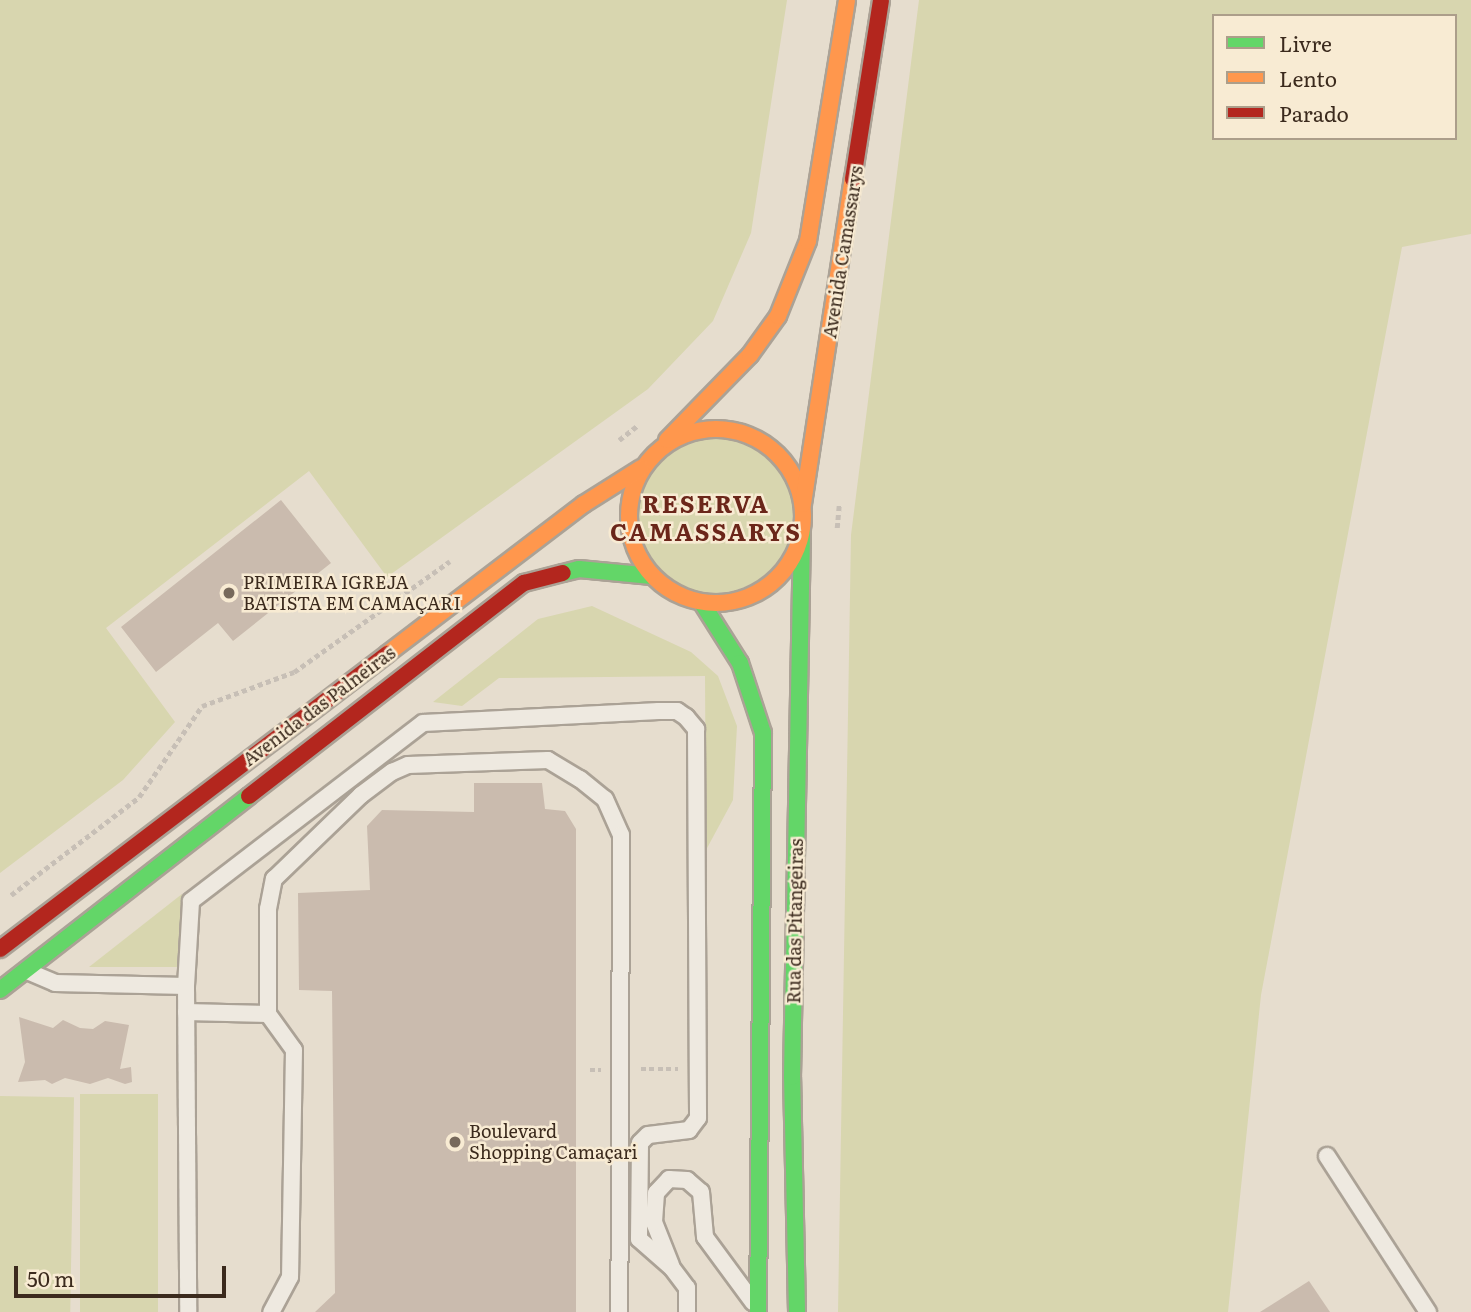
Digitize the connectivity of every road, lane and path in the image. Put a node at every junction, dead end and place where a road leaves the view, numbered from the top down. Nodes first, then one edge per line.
1 (847, 0) edge
2 (881, 0) edge
3 (647, 419) dead end
4 (660, 447) junction
5 (607, 448) dead end
6 (641, 468) junction
7 (840, 499) dead end
8 (803, 504) junction
9 (802, 531) junction
10 (836, 540) dead end
11 (462, 552) dead end
12 (652, 576) junction
13 (702, 603) junction
14 (0, 904) edge
15 (0, 949) edge
16 (25, 970) junction
17 (186, 986) junction
18 (0, 990) edge
19 (186, 1012) junction
20 (268, 1014) junction
21 (699, 1068) junction
22 (590, 1070) dead end
23 (620, 1070) junction
24 (1327, 1156) dead end
25 (672, 1268) junction
26 (758, 1310) edge
27 (188, 1312) edge
28 (271, 1312) edge
29 (619, 1312) edge
30 (687, 1312) edge
31 (797, 1312) edge
32 (1428, 1312) edge

1 - 4 street, Avenida Camassarys
2 - 8 street, Avenida Camassarys
3 - 5 path
4 - 6 street
4 - 8 street
6 - 12 street
6 - 15 street, Avenida das Palneiras
7 - 10 path
8 - 9 street
9 - 13 street
9 - 31 street, Rua das Pitangeiras
11 - 14 path
12 - 13 street
12 - 16 street, Avenida das Palneiras
13 - 26 street, Rua das Pitangeiras
16 - 17 lane
16 - 18 street, Avenida das Palneiras
17 - 19 lane
17 - 21 lane
19 - 20 lane
19 - 27 lane
20 - 23 lane
20 - 28 lane
21 - 23 path
21 - 25 lane
22 - 23 path
23 - 29 lane
24 - 32 lane
25 - 26 lane
25 - 30 lane

